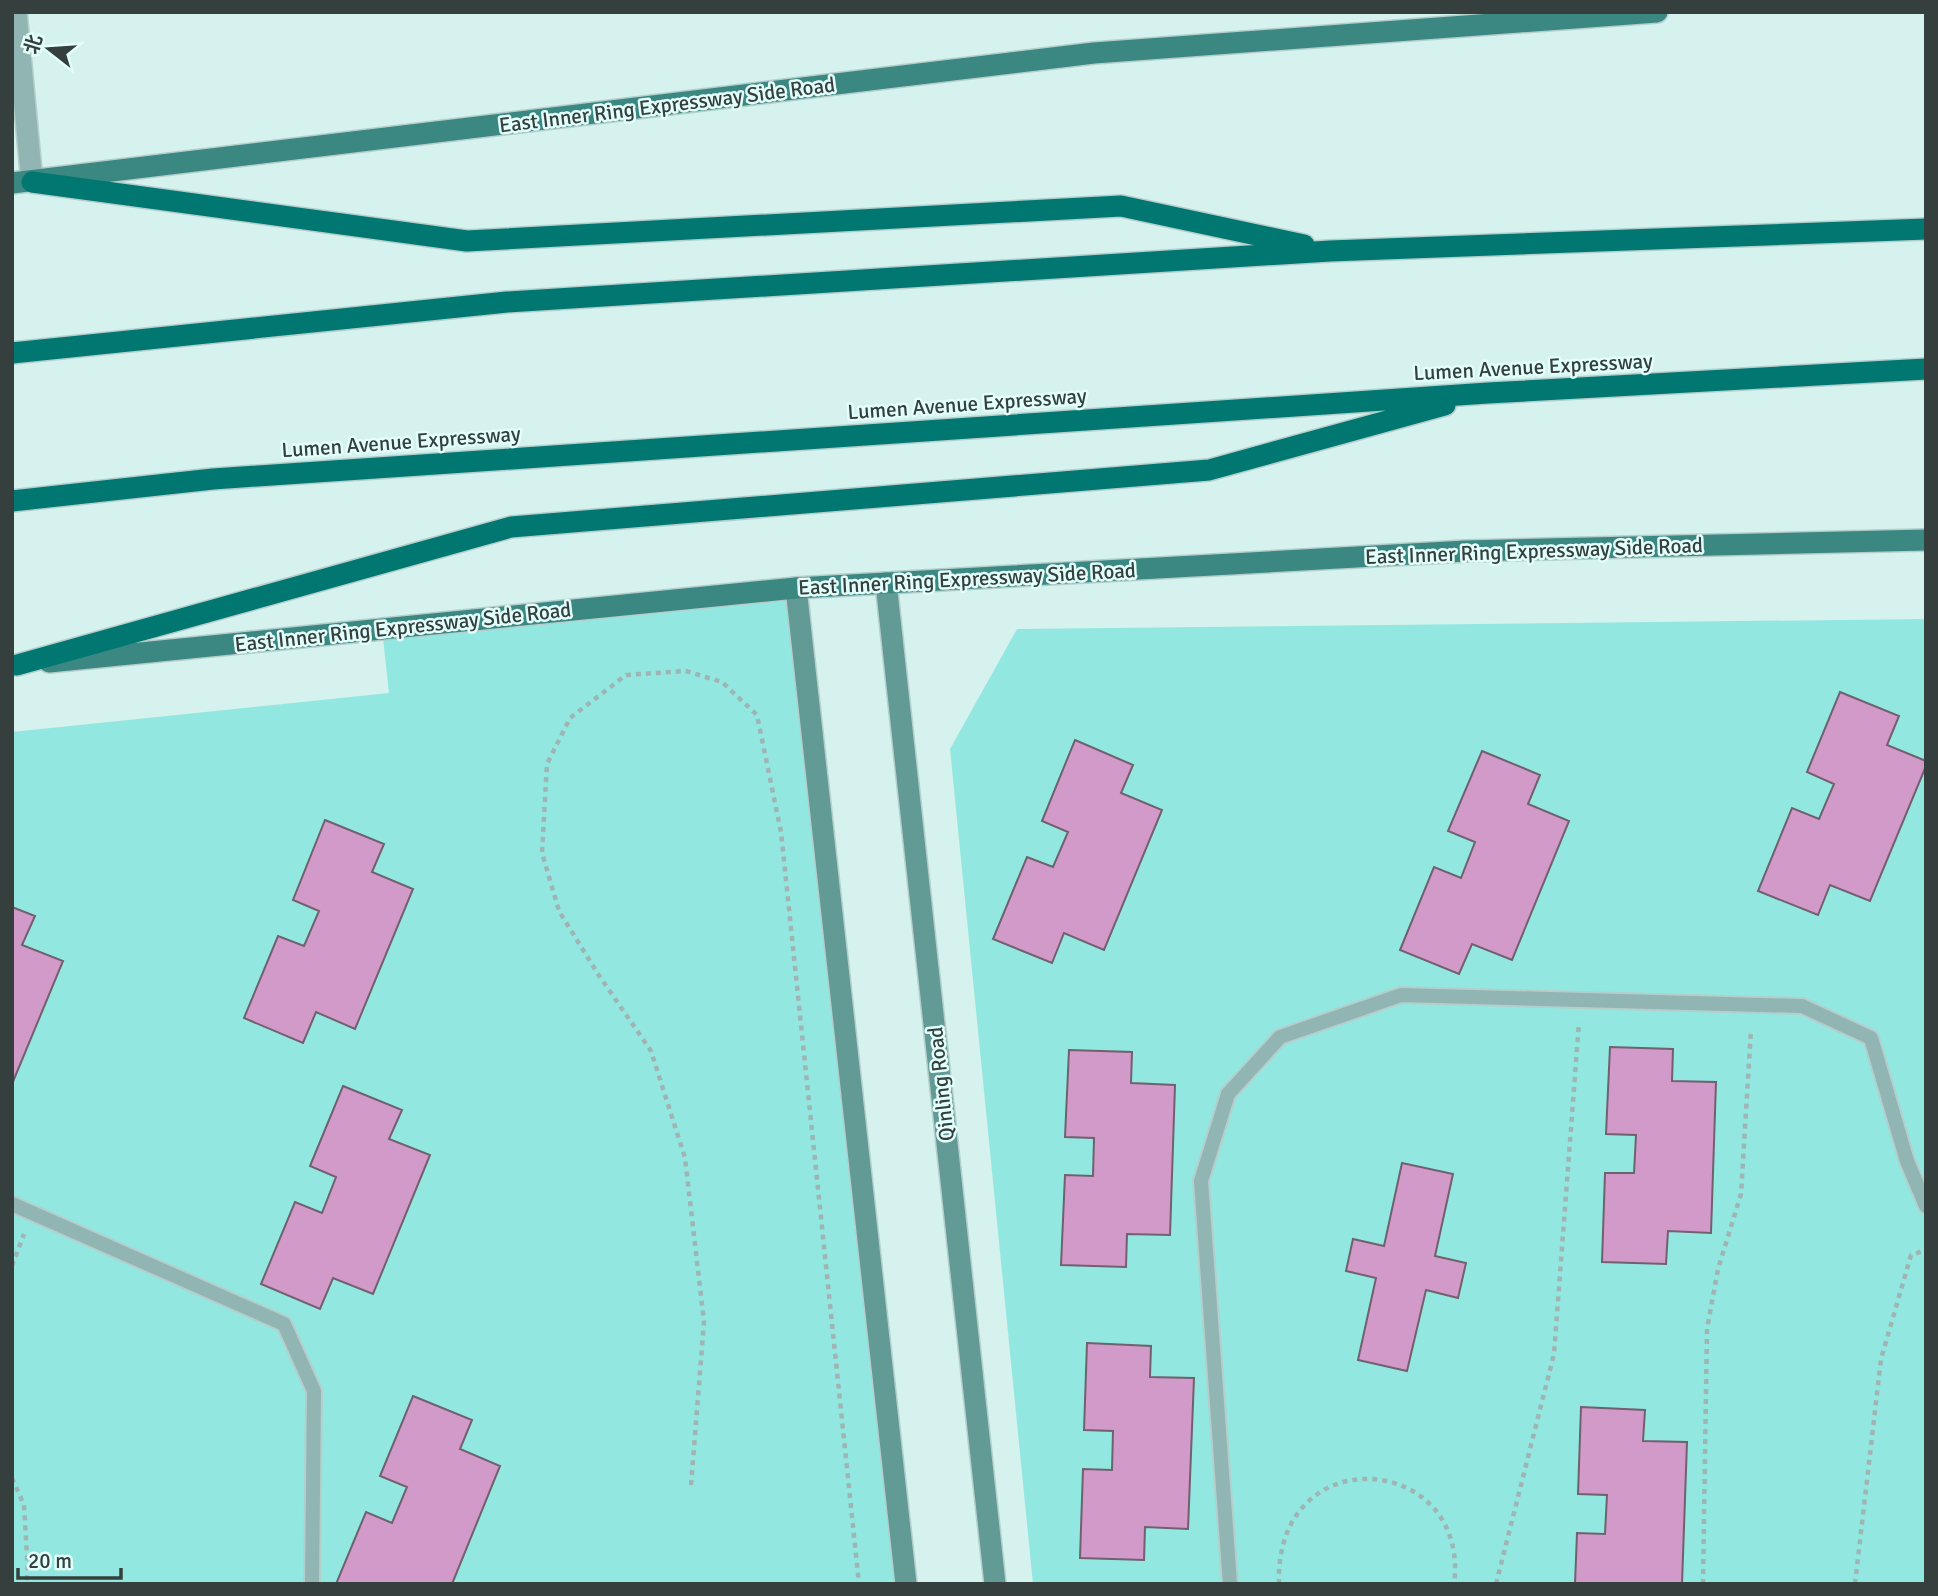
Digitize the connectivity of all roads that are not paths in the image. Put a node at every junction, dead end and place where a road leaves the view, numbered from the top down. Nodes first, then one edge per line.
1 (16, 12) edge
2 (1657, 12) edge
3 (22, 183) edge
4 (1926, 229) edge
5 (1330, 251) junction
6 (12, 353) edge
7 (1926, 369) edge
8 (1488, 393) junction
9 (12, 501) edge
10 (1926, 540) edge
11 (886, 583) junction
12 (796, 588) junction
13 (15, 665) edge
14 (12, 1204) edge
15 (1926, 1206) edge
16 (312, 1584) edge
17 (906, 1584) edge
18 (995, 1584) edge
19 (1230, 1584) edge

1 - 3 street
2 - 3 main road, East Inner Ring Expressway Side Road
3 - 5 highway
4 - 5 highway
5 - 6 highway
7 - 8 highway, Lumen Avenue Expressway
8 - 9 highway, Lumen Avenue Expressway
8 - 13 highway
10 - 11 main road, East Inner Ring Expressway Side Road
11 - 12 main road, East Inner Ring Expressway Side Road
11 - 18 street, Qinling Road
12 - 13 main road, East Inner Ring Expressway Side Road
12 - 17 street
14 - 16 lane
15 - 19 lane

